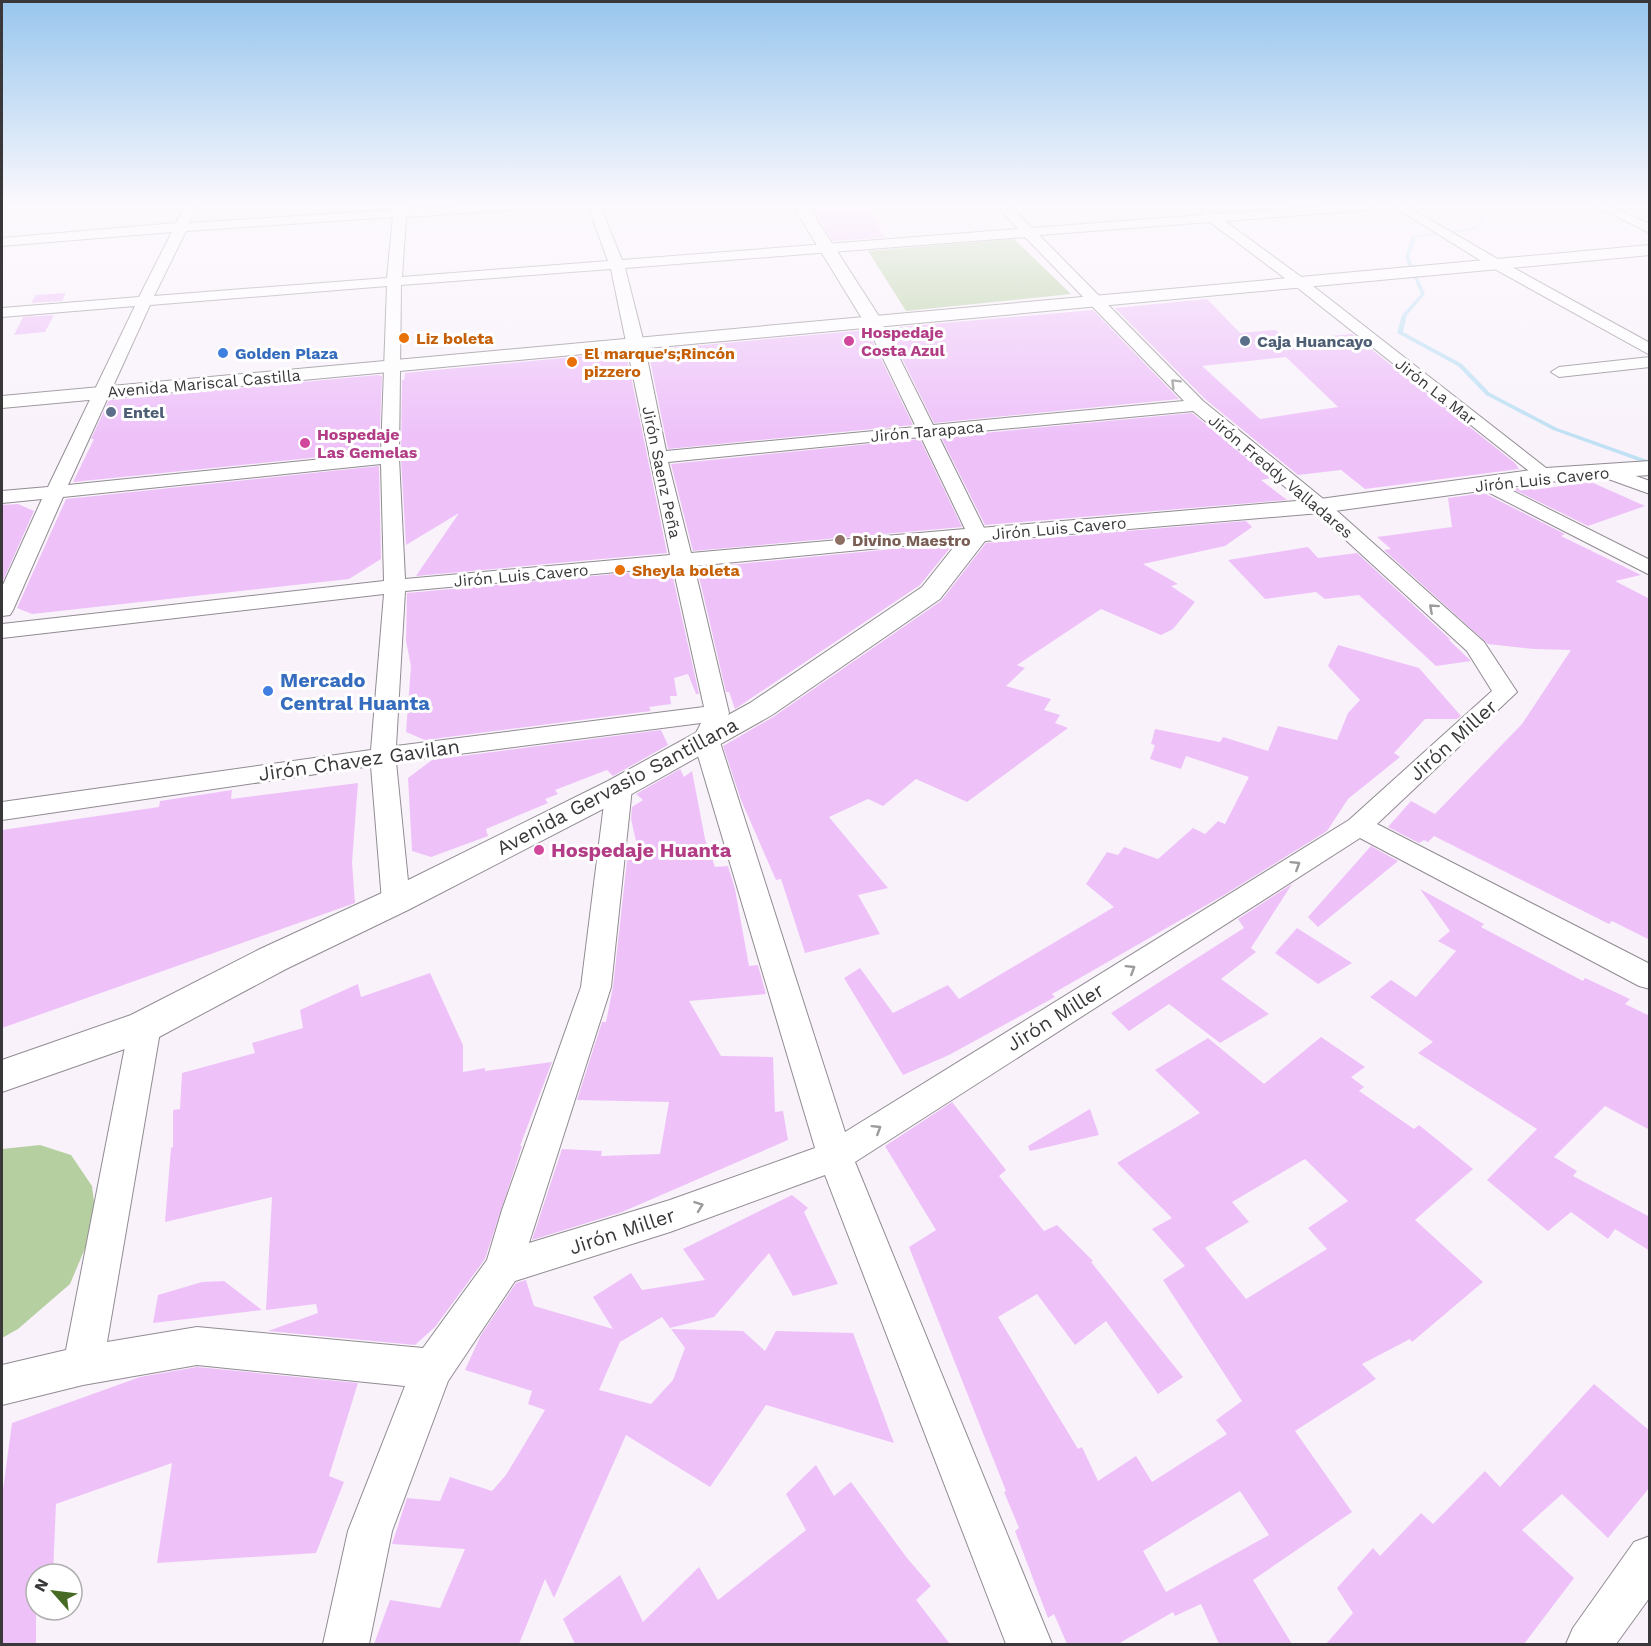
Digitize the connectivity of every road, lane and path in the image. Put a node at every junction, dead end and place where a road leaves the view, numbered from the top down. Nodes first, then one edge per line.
1 (394, 282) edge
2 (153, 283) edge
3 (383, 283) edge
4 (621, 283) edge
5 (849, 283) edge
6 (1076, 283) edge
7 (1290, 283) edge
8 (1300, 283) edge
9 (1530, 283) edge
10 (1092, 300) junction
11 (144, 301) junction
12 (2, 312) edge
13 (873, 321) junction
14 (636, 343) junction
15 (1650, 350) edge
16 (1650, 362) edge
17 (394, 366) junction
18 (1559, 372) dead end
19 (100, 392) junction
20 (2, 402) edge
21 (1197, 405) junction
22 (926, 431) junction
23 (658, 457) junction
24 (390, 458) junction
25 (1545, 475) junction
26 (1645, 476) edge
27 (1487, 484) junction
28 (56, 491) junction
29 (2, 497) edge
30 (1320, 506) junction
31 (977, 534) junction
32 (681, 562) junction
33 (1650, 569) edge
34 (395, 586) junction
35 (2, 610) edge
36 (2, 632) edge
37 (1476, 647) joint
38 (712, 726) junction
39 (383, 756) junction
40 (619, 788) junction
41 (2, 811) edge
42 (1359, 826) junction
43 (396, 902) junction
44 (1650, 978) edge
45 (145, 1026) junction
46 (2, 1076) edge
47 (835, 1156) junction
48 (503, 1268) junction
49 (83, 1365) junction
50 (432, 1369) junction
51 (2, 1385) edge
52 (1650, 1558) edge
53 (346, 1644) edge
54 (1029, 1644) edge
55 (1588, 1644) edge

1 - 17 street
2 - 11 street
3 - 11 street
4 - 14 street, Jirón Saenz Peña
5 - 13 main road
6 - 10 street, Jirón Freddy Valladares
7 - 10 main road, Avenida Mariscal Castilla
8 - 25 street, Jirón La Mar
9 - 15 street
10 - 13 main road, Avenida Mariscal Castilla
21 -> 10 street, Jirón Freddy Valladares
11 - 12 street
11 - 19 street
13 - 14 main road, Avenida Mariscal Castilla
13 - 22 street
14 - 17 main road, Avenida Mariscal Castilla
14 - 23 street, Jirón Saenz Peña
16 - 18 street
17 - 19 main road, Avenida Mariscal Castilla
17 - 24 street
19 - 20 main road, Avenida Mariscal Castilla
19 - 28 street
21 - 22 street, Jirón Tarapaca
21 - 30 street, Jirón Freddy Valladares
22 - 23 street, Jirón Tarapaca
22 - 31 street
23 - 32 street, Jirón Saenz Peña
24 - 28 street
24 - 34 street
25 - 26 main road, Jirón Luis Cavero
25 - 27 main road, Jirón Luis Cavero
27 - 30 main road, Jirón Luis Cavero
27 - 33 street
28 - 29 street
28 - 35 street
30 - 31 main road, Jirón Luis Cavero
37 -> 30 street, Jirón Freddy Valladares
31 - 32 street, Jirón Luis Cavero
31 - 38 main road, Avenida Gervasio Santillana
32 - 34 street, Jirón Luis Cavero
32 - 38 street, Jirón Saenz Peña
34 - 36 street, Jirón Luis Cavero
34 - 39 street
37 - 42 street, Jirón Miller
38 - 39 street, Jirón Chavez Gavilan
38 - 40 main road, Avenida Gervasio Santillana
38 - 47 street, Jirón Saenz Peña
39 - 41 street, Jirón Chavez Gavilan
39 - 43 street
40 - 43 main road, Avenida Gervasio Santillana
40 - 48 street
42 - 44 street
47 -> 42 street, Jirón Miller
43 - 45 main road, Avenida Gervasio Santillana
45 - 46 main road, Avenida Gervasio Santillana
45 - 49 street
48 -> 47 street, Jirón Miller
47 - 54 street, Jirón Saenz Peña
48 - 50 street
49 - 50 street
49 - 51 street
50 - 53 street
52 - 55 street

